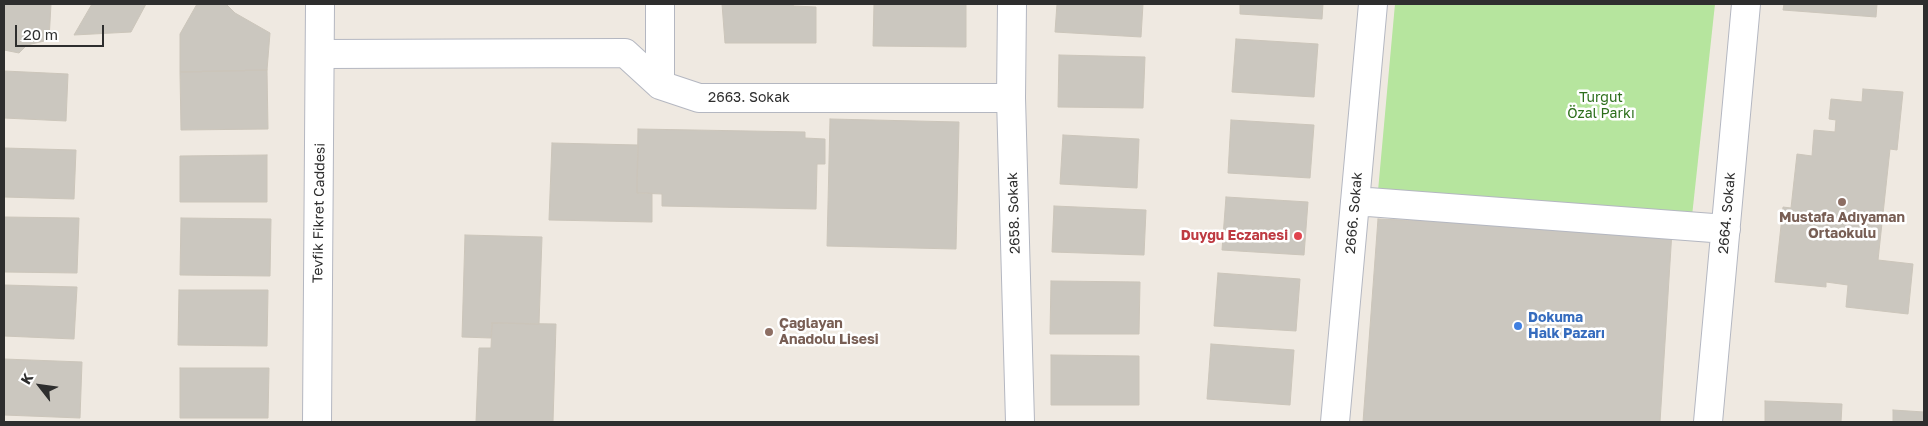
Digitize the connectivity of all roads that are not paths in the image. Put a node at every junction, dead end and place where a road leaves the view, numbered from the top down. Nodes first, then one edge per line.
1 (319, 4) edge
2 (660, 4) edge
3 (1012, 4) edge
4 (1373, 4) edge
5 (1746, 4) edge
6 (321, 54) junction
7 (660, 85) junction
8 (1011, 98) junction
9 (1355, 201) junction
10 (1726, 229) junction
11 (317, 422) edge
12 (1020, 422) edge
13 (1335, 422) edge
14 (1708, 422) edge

1 - 6 street, Tevfik Fikret Caddesi
2 - 7 street
3 - 8 street, 2658. Sokak
4 - 9 street, 2666. Sokak
5 - 10 street, 2664. Sokak
6 - 7 street, 2663. Sokak
6 - 11 street, Tevfik Fikret Caddesi
7 - 8 street, 2663. Sokak
8 - 12 street, 2658. Sokak
9 - 10 street
9 - 13 street, 2666. Sokak
10 - 14 street, 2664. Sokak

